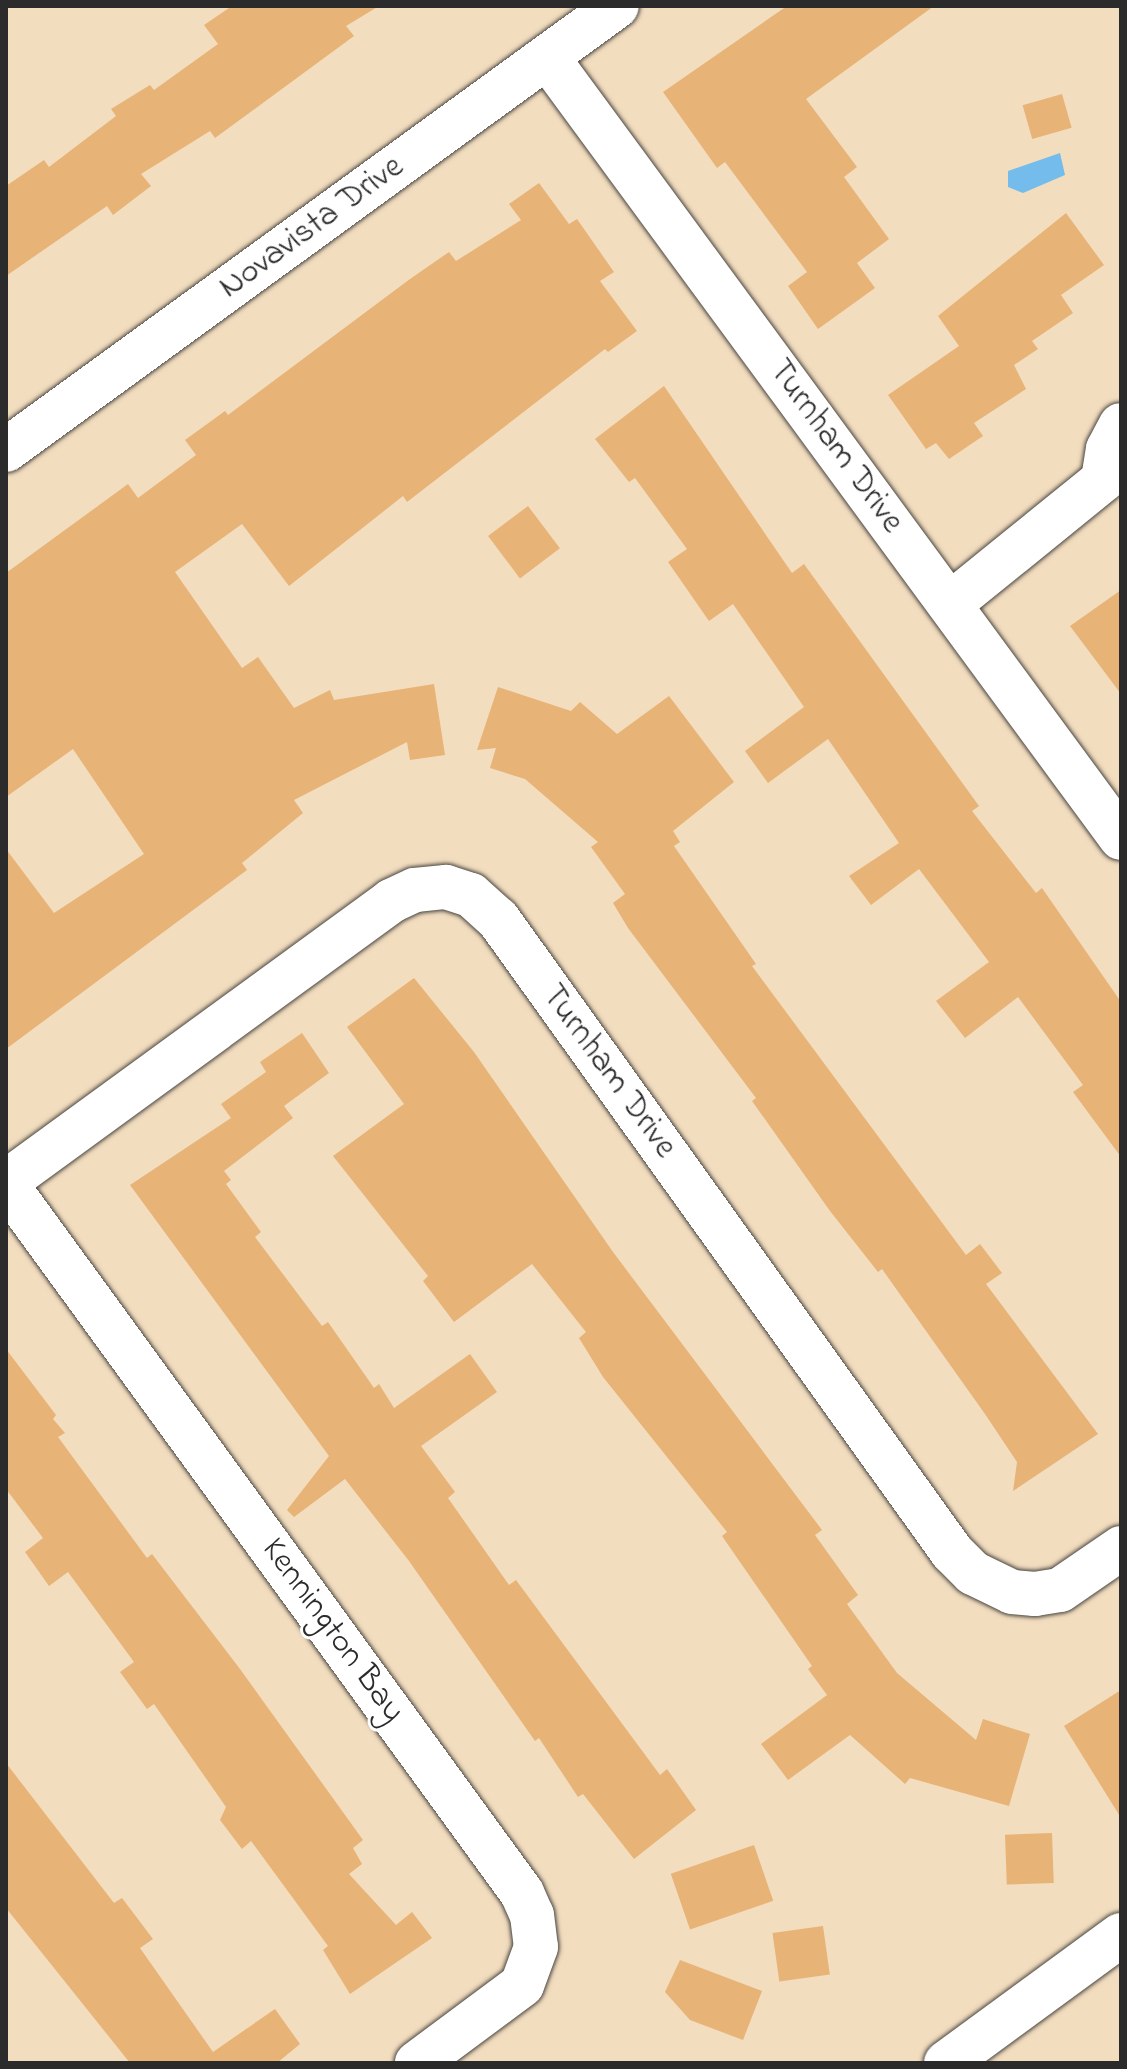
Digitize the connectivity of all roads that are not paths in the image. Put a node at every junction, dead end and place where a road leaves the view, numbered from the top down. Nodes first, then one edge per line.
1 (617, 6) edge
2 (547, 57) junction
3 (1121, 425) edge
4 (6, 450) edge
5 (1112, 481) edge
6 (950, 604) junction
7 (1121, 838) edge
8 (6, 1183) edge
9 (1121, 1548) edge
10 (1121, 1935) edge
11 (417, 2063) edge
12 (946, 2063) edge

1 - 2 street, Novavista Drive
2 - 4 street, Novavista Drive
2 - 6 street, Turnham Drive
3 - 5 street
5 - 6 street
6 - 7 street, Turnham Drive
8 - 9 street, Turnham Drive
8 - 11 street, Kennington Bay
10 - 12 street

